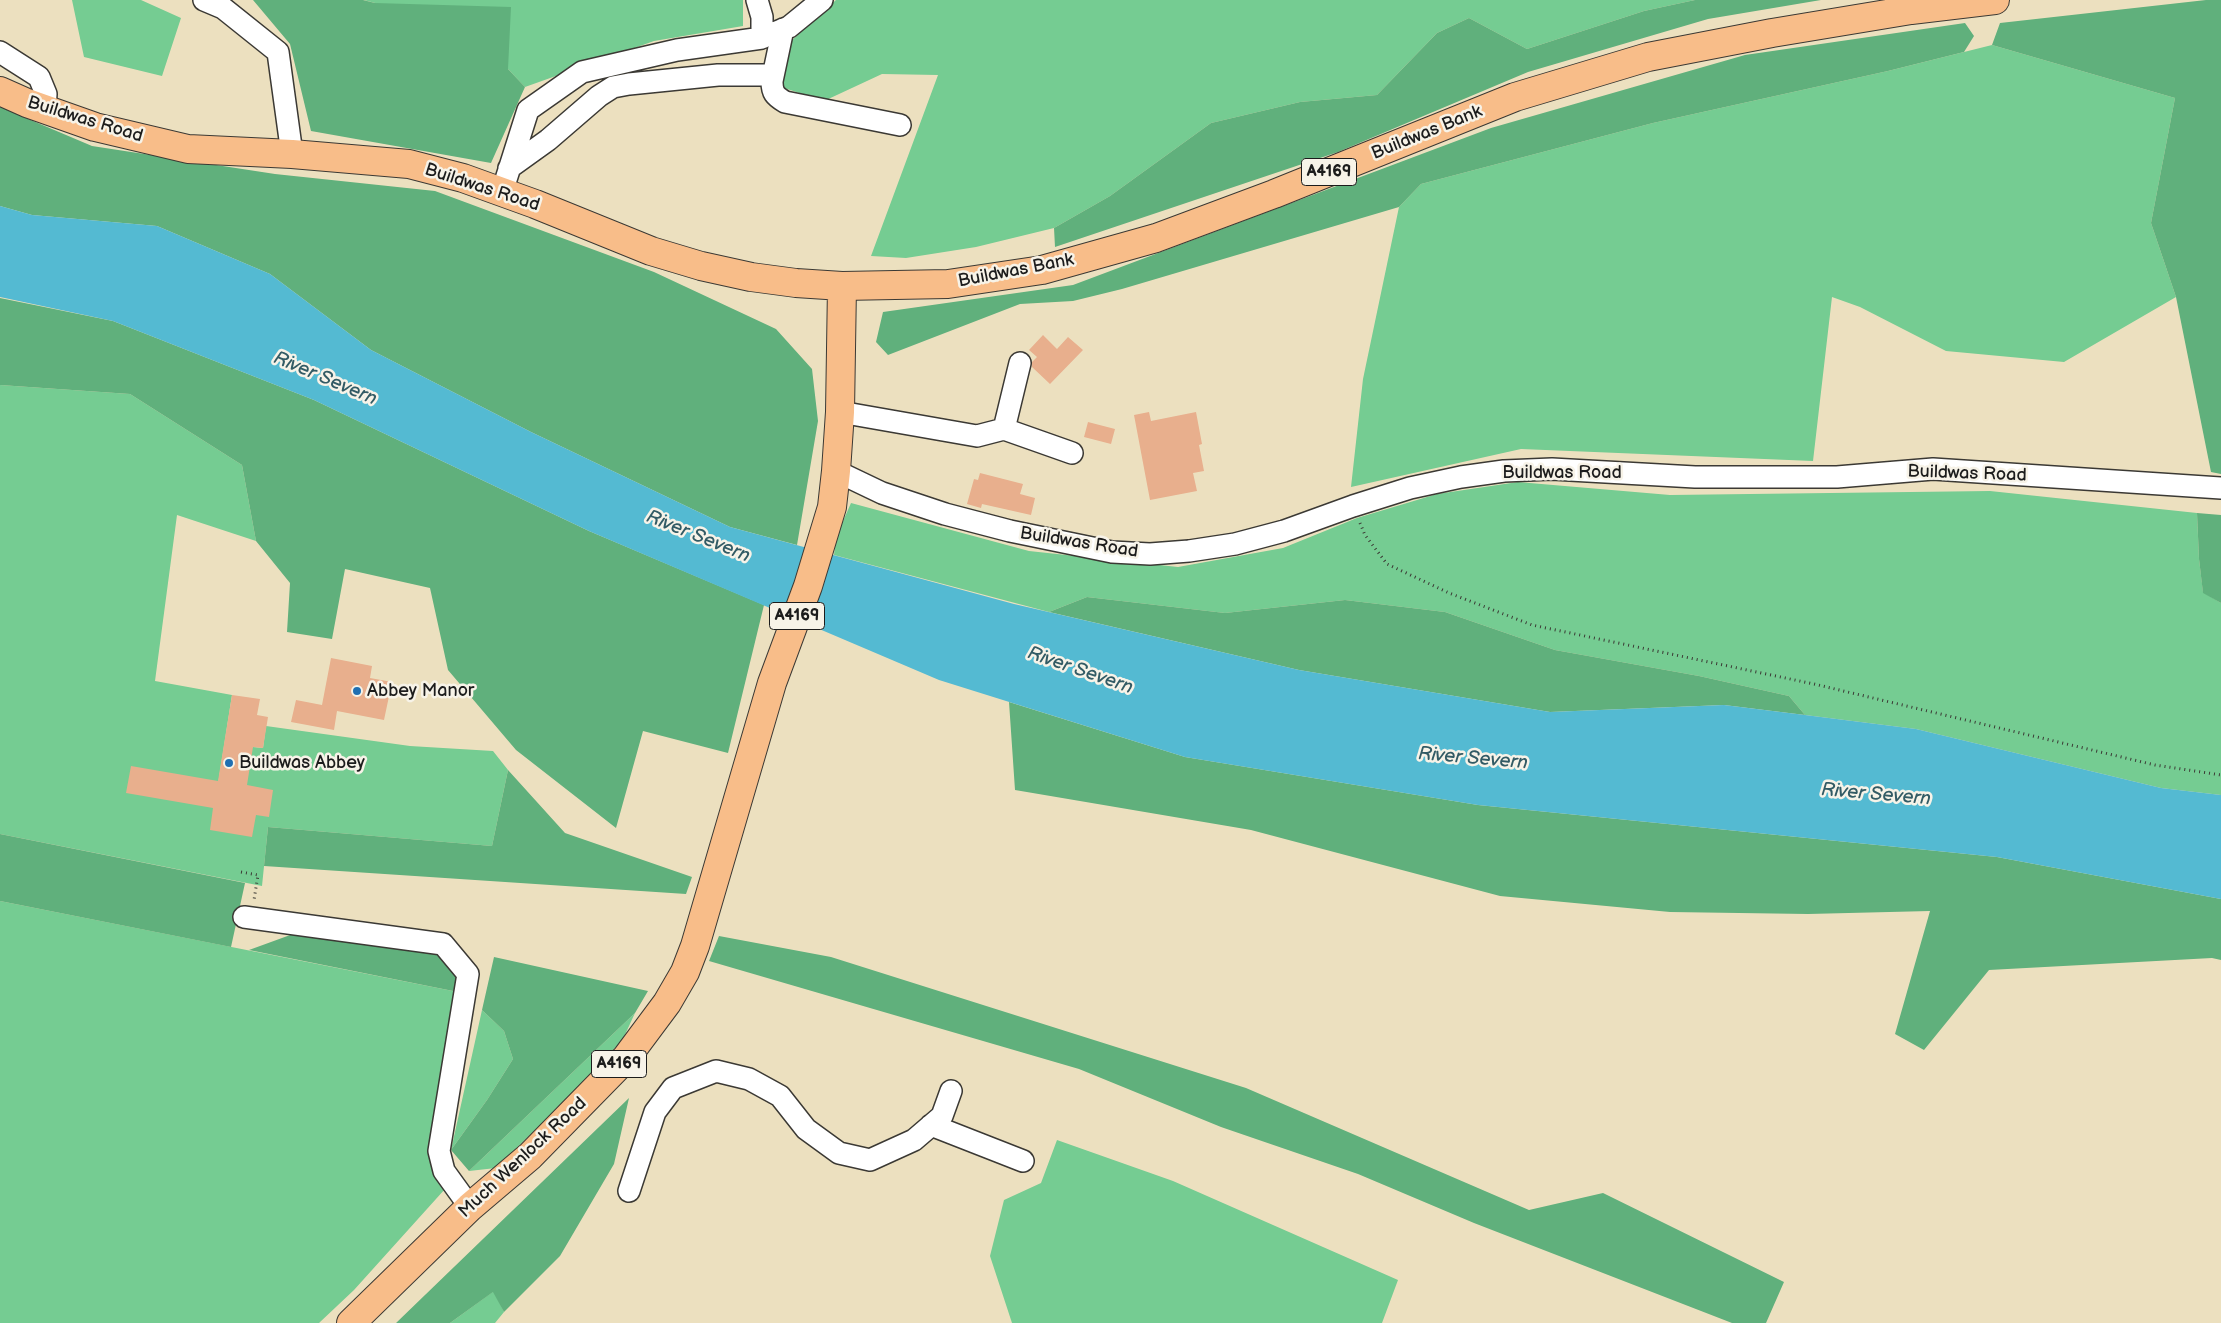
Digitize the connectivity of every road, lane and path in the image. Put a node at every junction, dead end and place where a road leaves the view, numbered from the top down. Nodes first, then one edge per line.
1 (204, 0) edge
2 (757, 0) edge
3 (822, 0) edge
4 (1995, 0) edge
5 (783, 30) junction
6 (762, 38) junction
7 (0, 52) edge
8 (773, 75) junction
9 (0, 91) edge
10 (45, 109) junction
11 (900, 125) dead end
12 (292, 154) junction
13 (505, 180) junction
14 (842, 286) junction
15 (1020, 363) dead end
16 (840, 412) junction
17 (1004, 428) junction
18 (1072, 453) dead end
19 (836, 471) junction
20 (2221, 488) edge
21 (1352, 506) junction
22 (2221, 775) edge
23 (241, 872) dead end
24 (255, 891) dead end
25 (244, 917) dead end
26 (951, 1091) dead end
27 (931, 1125) junction
28 (1023, 1161) dead end
29 (629, 1191) dead end
30 (470, 1208) junction
31 (351, 1323) edge

1 - 12 street
2 - 6 street
3 - 5 street
4 - 14 main road, Buildwas Bank / A4169
5 - 6 street
5 - 8 street
6 - 13 street
7 - 10 street
8 - 11 street
8 - 13 street
9 - 10 main road, Buildwas Road
10 - 12 main road, Buildwas Road
12 - 13 main road, Buildwas Road
13 - 14 main road, Buildwas Road
14 - 16 main road
15 - 17 street
16 - 17 street
16 - 19 main road
17 - 18 street
19 - 21 street, Buildwas Road
19 - 30 main road, Much Wenlock Road / A4169
20 - 21 street, Buildwas Road
21 - 22 path
23 - 24 path
25 - 30 street
26 - 27 street
27 - 28 street
27 - 29 street
30 - 31 main road, Much Wenlock Road / A4169

